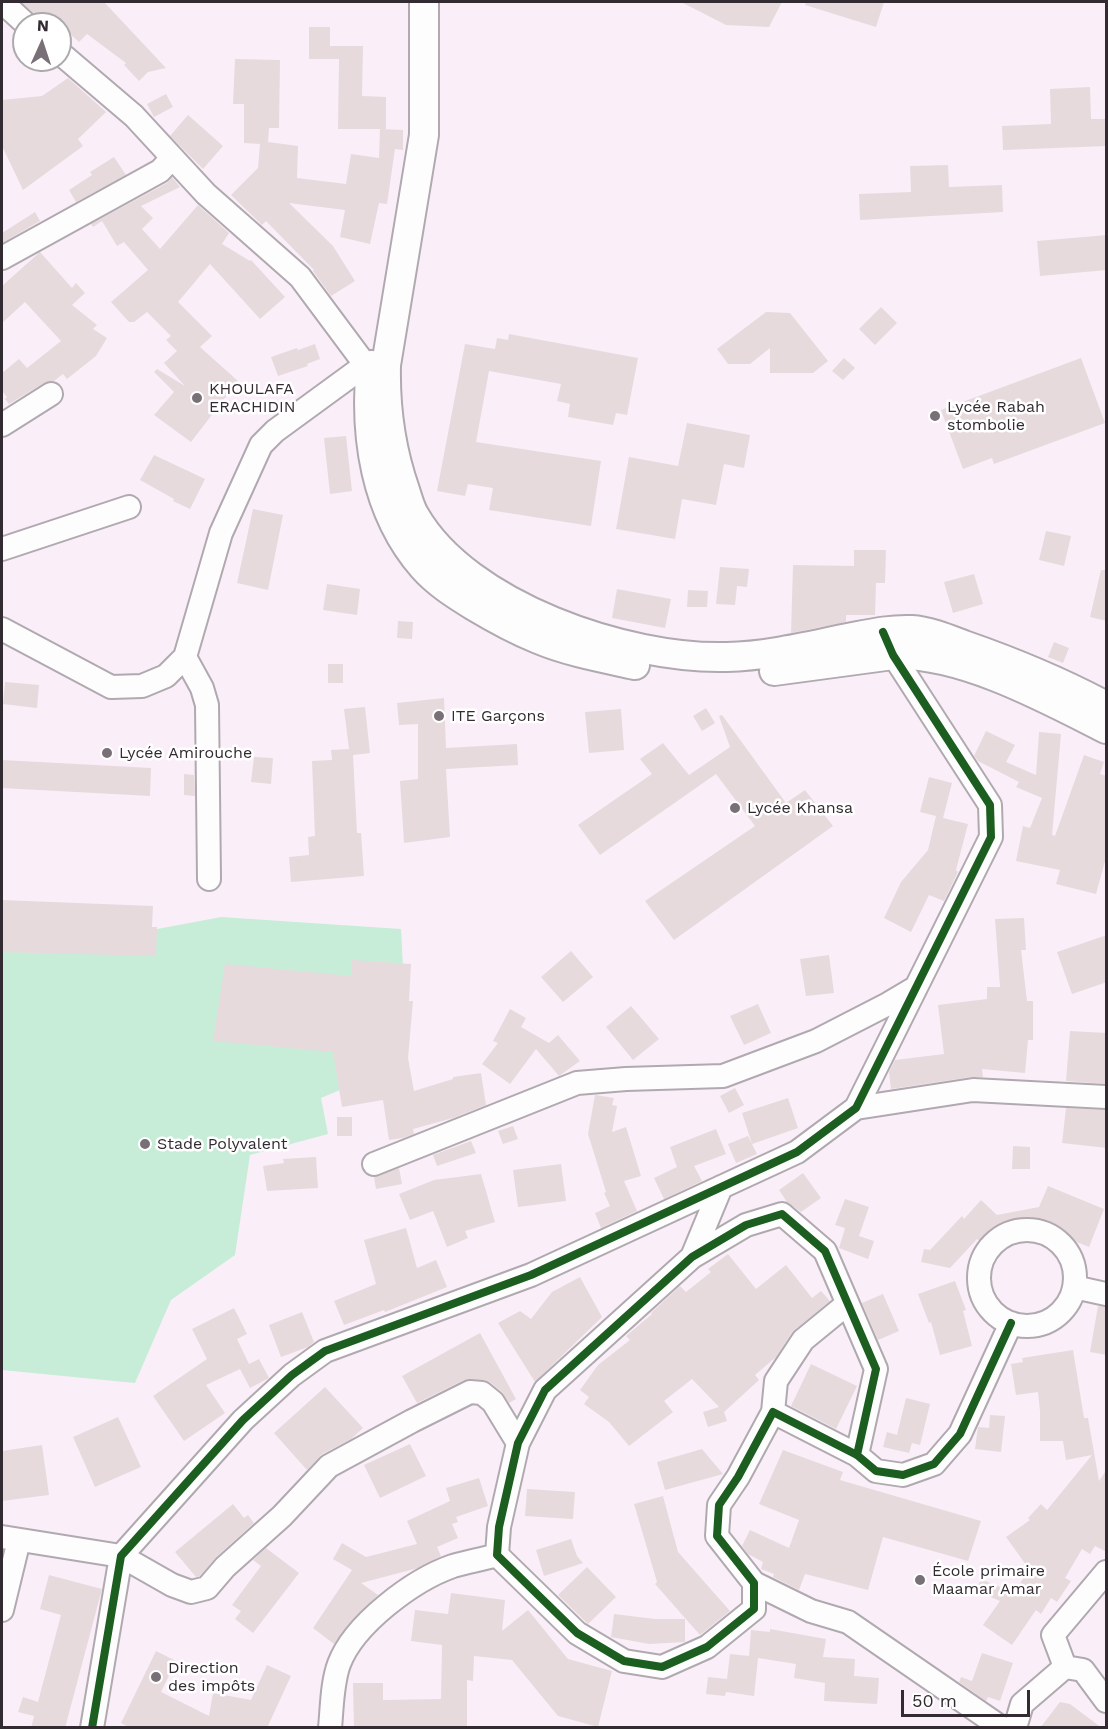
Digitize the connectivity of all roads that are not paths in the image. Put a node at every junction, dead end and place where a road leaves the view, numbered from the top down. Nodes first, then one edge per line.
1 (424, 2) edge
2 (72, 63) edge
3 (172, 158) junction
4 (2, 258) edge
5 (374, 374) junction
6 (51, 394) dead end
7 (2, 425) edge
8 (129, 507) dead end
9 (2, 549) edge
10 (2, 629) edge
11 (888, 644) junction
12 (185, 657) junction
13 (1107, 706) edge
14 (1107, 729) edge
15 (209, 879) dead end
16 (916, 988) junction
17 (1107, 1097) edge
18 (856, 1108) junction
19 (374, 1164) dead end
20 (722, 1187) junction
21 (692, 1257) junction
22 (1074, 1287) junction
23 (1107, 1294) edge
24 (847, 1304) junction
25 (1011, 1323) junction
26 (772, 1412) junction
27 (518, 1443) junction
28 (857, 1455) junction
29 (10, 1539) edge
30 (497, 1555) junction
31 (121, 1556) junction
32 (1107, 1572) edge
33 (754, 1583) junction
34 (2, 1610) edge
35 (1065, 1667) junction
36 (1107, 1701) edge
37 (92, 1728) edge
38 (330, 1728) edge
39 (1002, 1728) edge
40 (1015, 1728) edge

1 - 5 main road
2 - 3 street
3 - 4 street
3 - 5 street
5 - 11 main road
5 - 12 street
6 - 7 street
8 - 9 street
10 - 12 street
11 - 13 main road
11 - 14 main road
11 - 16 street
12 - 15 street
16 - 18 street
16 - 19 street
17 - 18 street
18 - 20 street
20 - 21 street
20 - 31 street
21 - 24 street
21 - 27 street
22 - 23 street
22 - 25 street
22 - 25 street
24 - 26 street
24 - 28 street
25 - 28 street
26 - 28 street
26 - 33 street
27 - 30 street
27 - 31 street
29 - 31 street
29 - 34 street
30 - 33 street
30 - 38 street
31 - 37 street
32 - 35 street
33 - 39 street
35 - 36 street
35 - 40 street

